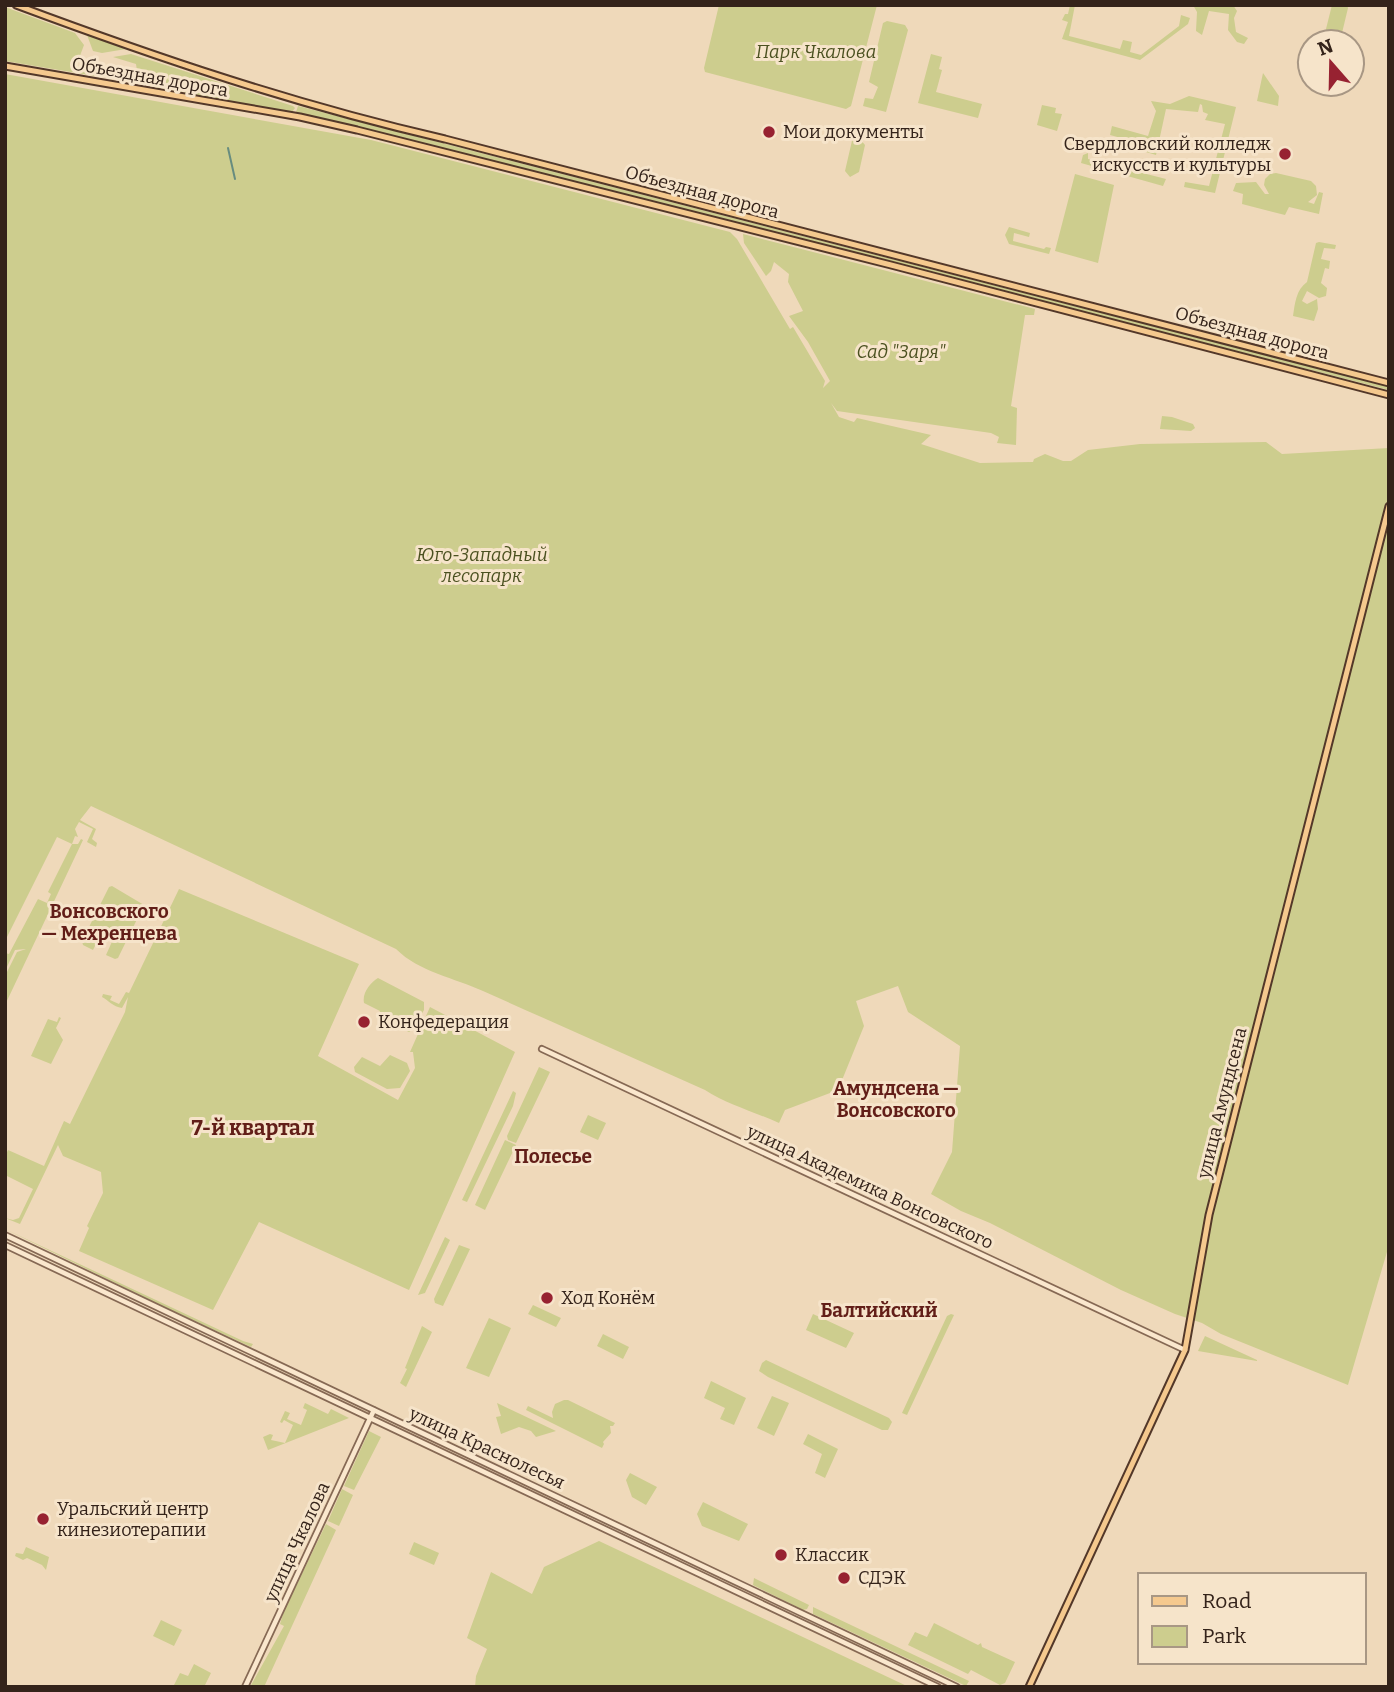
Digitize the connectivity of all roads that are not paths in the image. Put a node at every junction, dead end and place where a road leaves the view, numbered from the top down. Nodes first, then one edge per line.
1 (16, 5) edge
2 (5, 66) edge
3 (1389, 383) edge
4 (1389, 395) edge
5 (1389, 506) edge
6 (542, 1048) dead end
7 (5, 1235) edge
8 (5, 1245) edge
9 (1185, 1350) junction
10 (374, 1410) junction
11 (370, 1418) junction
12 (569, 1502) junction
13 (565, 1510) junction
14 (245, 1687) edge
15 (938, 1687) edge
16 (957, 1687) edge
17 (1029, 1687) edge

1 - 3 main road, Объездная дорога
2 - 4 main road, Объездная дорога
5 - 9 main road, улица Амундсена
6 - 9 street, улица Академика Вонсовского
7 - 10 street, улица Краснолесья
8 - 11 street, улица Краснолесья
9 - 17 main road, улица Амундсена
10 - 11 street, улица Чкалова
10 - 12 street, улица Краснолесья
11 - 13 street, улица Краснолесья
11 - 14 street, улица Чкалова
12 - 13 street
12 - 16 street, улица Краснолесья
13 - 15 street, улица Краснолесья

